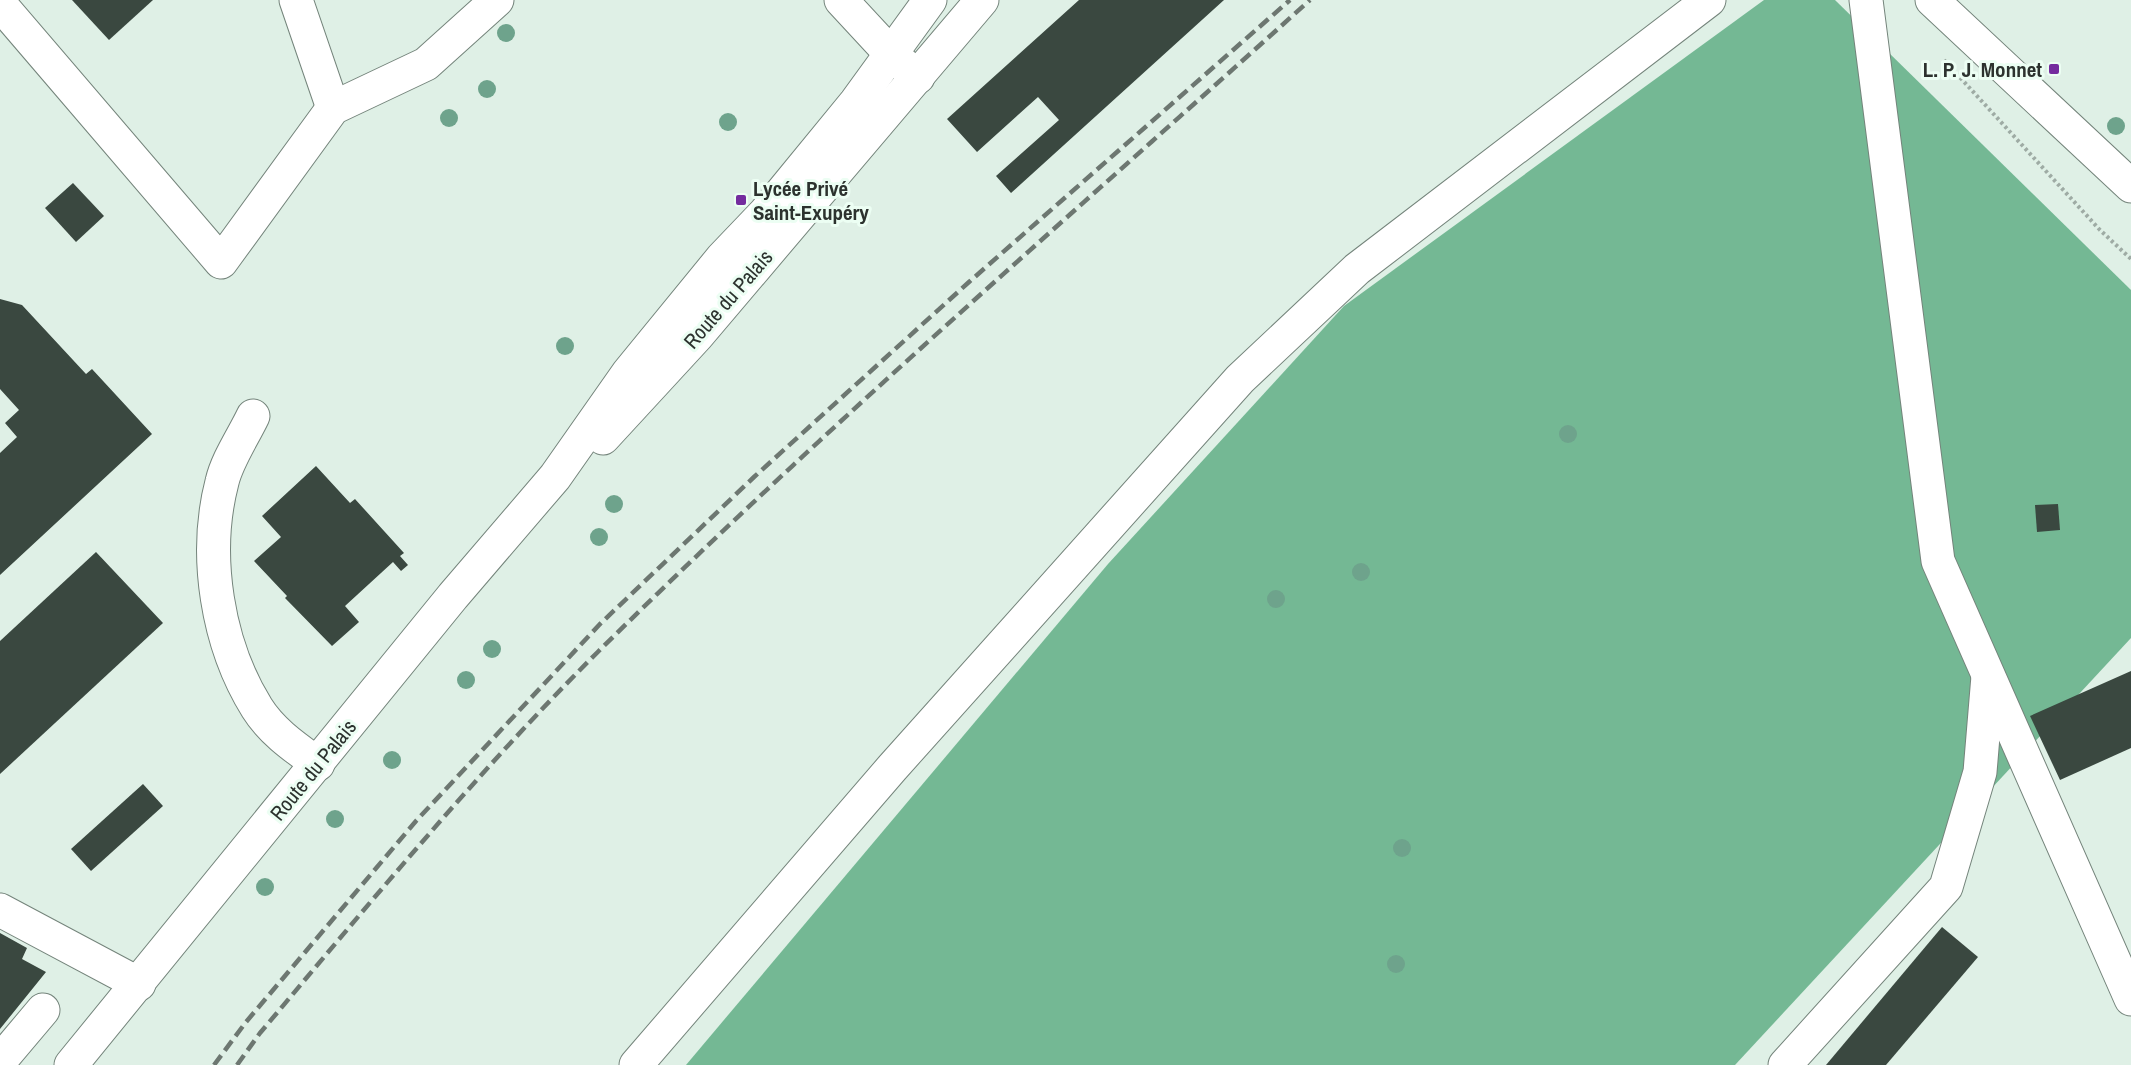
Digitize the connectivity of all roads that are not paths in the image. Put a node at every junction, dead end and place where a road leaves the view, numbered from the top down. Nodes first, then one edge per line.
1 (296, 0) edge
2 (497, 0) edge
3 (841, 0) edge
4 (930, 0) edge
5 (982, 0) edge
6 (1709, 0) edge
7 (1866, 0) edge
8 (1932, 0) edge
9 (0, 4) edge
10 (891, 54) junction
11 (918, 77) junction
12 (333, 108) junction
13 (2131, 186) edge
14 (253, 416) dead end
15 (555, 477) junction
16 (1989, 672) junction
17 (318, 764) junction
18 (0, 910) edge
19 (139, 984) junction
20 (2131, 999) edge
21 (43, 1010) dead end
22 (0, 1061) edge
23 (71, 1065) edge
24 (636, 1065) edge
25 (1785, 1065) edge

1 - 12 main road
2 - 12 main road
3 - 10 main road
4 - 10 main road, Route du Palais
5 - 11 main road, Route du Palais
6 - 24 main road
7 - 16 main road
8 - 13 main road
9 - 12 main road
10 - 11 main road
10 - 15 main road, Route du Palais
11 - 15 main road, Route du Palais
14 - 17 main road
15 - 17 main road, Route du Palais
16 - 20 main road
16 - 25 main road
17 - 19 main road, Route du Palais
18 - 19 main road
19 - 23 main road, Route du Palais
21 - 22 main road

